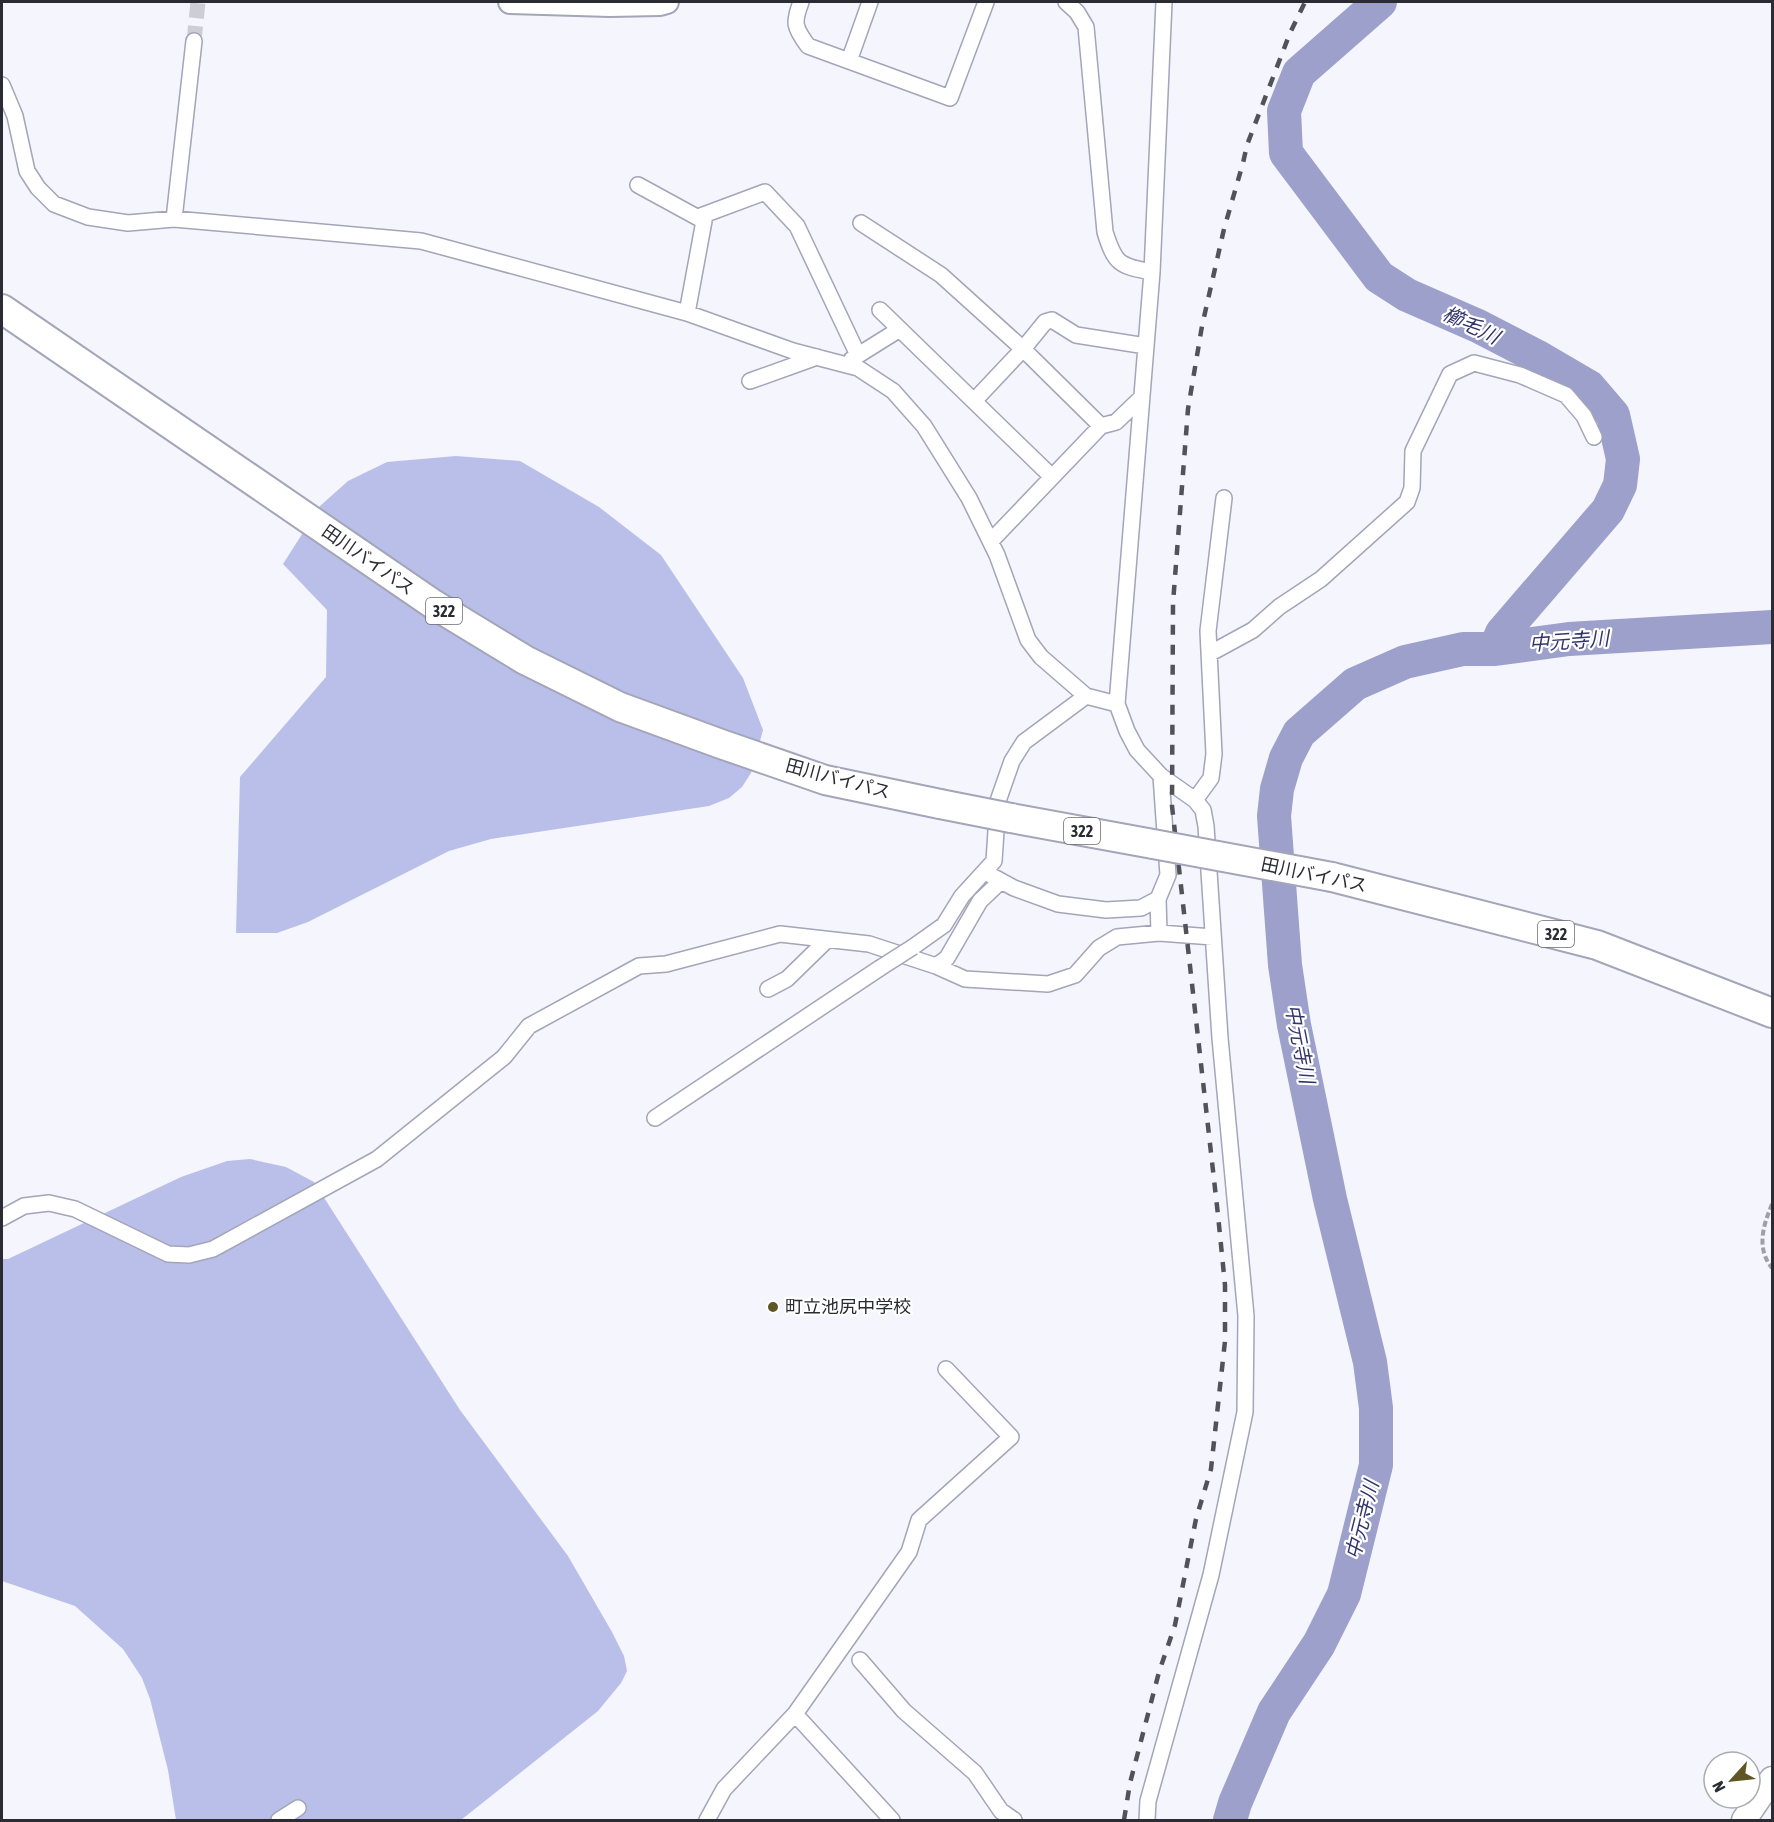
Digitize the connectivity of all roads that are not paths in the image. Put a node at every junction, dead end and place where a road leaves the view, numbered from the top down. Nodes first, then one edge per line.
1 (510, 2) edge
2 (667, 2) edge
3 (801, 2) edge
4 (870, 2) edge
5 (986, 2) edge
6 (1066, 2) edge
7 (1164, 2) edge
8 (610, 3) edge
9 (194, 41) tunnel mouth
10 (849, 61) junction
11 (2, 85) edge
12 (638, 185) dead end
13 (698, 217) junction
14 (174, 219) junction
15 (861, 223) dead end
16 (1152, 272) junction
17 (2, 309) edge
18 (880, 310) dead end
19 (687, 313) junction
20 (900, 329) junction
21 (1146, 346) junction
22 (1023, 349) junction
23 (858, 355) junction
24 (817, 357) junction
25 (844, 364) junction
26 (750, 381) dead end
27 (1142, 398) junction
28 (974, 401) junction
29 (1101, 426) junction
30 (1594, 437) dead end
31 (1052, 477) junction
32 (1224, 498) dead end
33 (991, 541) junction
34 (1209, 654) junction
35 (1086, 696) junction
36 (1117, 704) junction
37 (1161, 776) junction
38 (1195, 800) junction
39 (984, 871) junction
40 (1001, 881) junction
41 (1158, 899) junction
42 (1159, 933) junction
43 (1213, 937) junction
44 (827, 940) junction
45 (936, 966) junction
46 (768, 989) dead end
47 (1773, 1013) edge
48 (655, 1118) dead end
49 (2, 1218) edge
50 (946, 1369) dead end
51 (860, 1660) dead end
52 (795, 1714) junction
53 (1773, 1779) edge
54 (298, 1808) dead end
55 (279, 1821) edge
56 (707, 1821) edge
57 (892, 1821) edge
58 (1014, 1821) edge
59 (1147, 1821) edge
60 (1744, 1821) edge

1 - 8 street
2 - 8 street
3 - 10 street
4 - 10 street
5 - 10 street
6 - 16 street
7 - 16 street
9 - 14 street
11 - 14 street
12 - 13 street
13 - 19 street
13 - 23 street
14 - 19 street
15 - 22 street
16 - 21 street
17 - 47 highway, 田川バイパス / 322, bridge
18 - 20 street
19 - 24 street
20 - 23 street
20 - 28 street
21 - 22 street
21 - 27 street
22 - 28 street
22 - 29 street
23 - 25 street
24 - 25 street
24 - 26 street
25 - 33 street
27 - 29 street
27 - 36 street
28 - 31 street
29 - 31 street
30 - 34 street
31 - 33 street
32 - 34 street
33 - 35 street
34 - 38 street
35 - 36 street
35 - 39 street
36 - 37 street
37 - 38 street
37 - 41 street
38 - 43 street
39 - 40 street
39 - 48 street, bridge
40 - 41 street
40 - 45 street
41 - 42 street
42 - 43 street
42 - 45 street
43 - 59 street
44 - 45 street
44 - 46 street
44 - 49 street
50 - 52 street
51 - 58 street
52 - 56 street
52 - 57 street
53 - 60 main road
54 - 55 street

